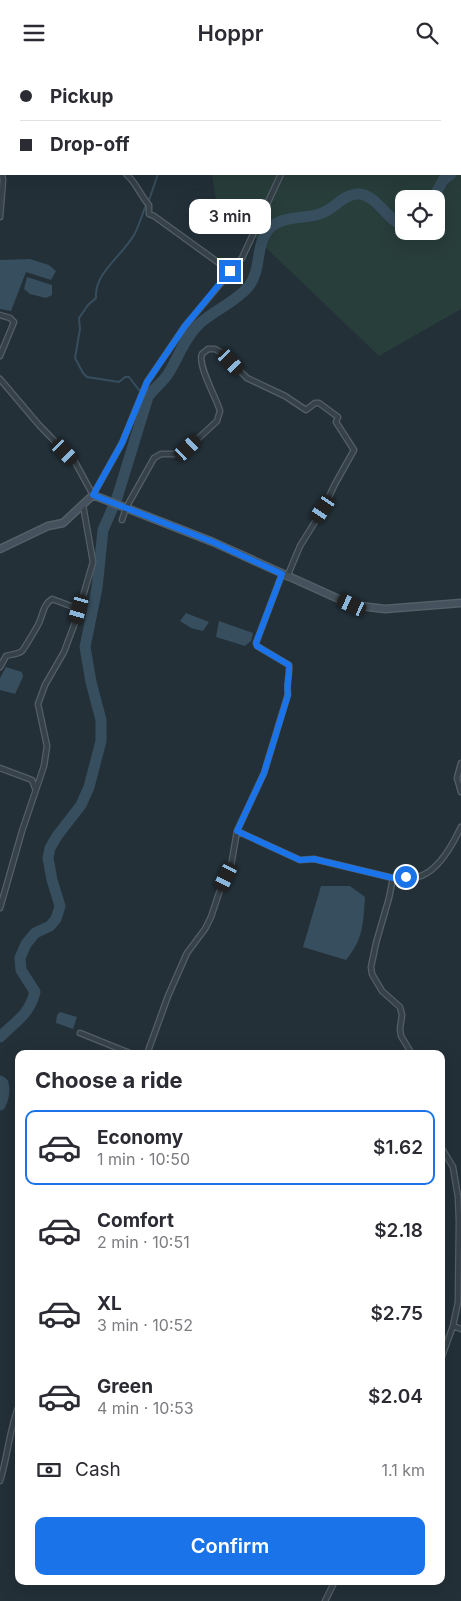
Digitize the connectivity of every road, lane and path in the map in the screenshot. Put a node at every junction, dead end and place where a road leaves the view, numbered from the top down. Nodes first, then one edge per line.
1 (2, 175) edge
2 (127, 175) edge
3 (281, 175) edge
4 (0, 217) edge
5 (230, 271) junction
6 (0, 315) edge
7 (0, 356) edge
8 (0, 379) edge
9 (93, 495) junction
10 (83, 505) junction
11 (126, 508) junction
12 (122, 520) dead end
13 (0, 549) edge
14 (284, 575) junction
15 (461, 603) edge
16 (79, 609) junction
17 (0, 667) edge
18 (461, 763) edge
19 (0, 768) edge
20 (35, 788) junction
21 (461, 792) edge
22 (461, 827) edge
23 (237, 831) junction
24 (393, 878) junction
25 (0, 908) edge
26 (80, 1033) dead end
27 (122, 1050) edge
28 (148, 1050) edge
29 (410, 1050) edge
30 (445, 1154) edge
31 (452, 1326) junction
32 (461, 1329) edge
33 (445, 1347) edge
34 (15, 1416) edge
35 (0, 1481) edge
36 (333, 1585) edge
37 (326, 1601) edge

1 - 4 street
2 - 5 street
3 - 5 street
5 - 9 street
6 - 7 street
8 - 9 street
9 - 10 street
9 - 11 street
10 - 13 street
10 - 16 street
11 - 12 street
11 - 14 street
11 - 14 street
14 - 15 street
14 - 23 street
16 - 17 street
16 - 20 street
18 - 21 street
19 - 20 street
20 - 25 street
22 - 24 street
23 - 24 street
23 - 28 street
24 - 29 street
26 - 27 street
30 - 31 street
31 - 32 street
31 - 33 street
34 - 35 street
36 - 37 street

